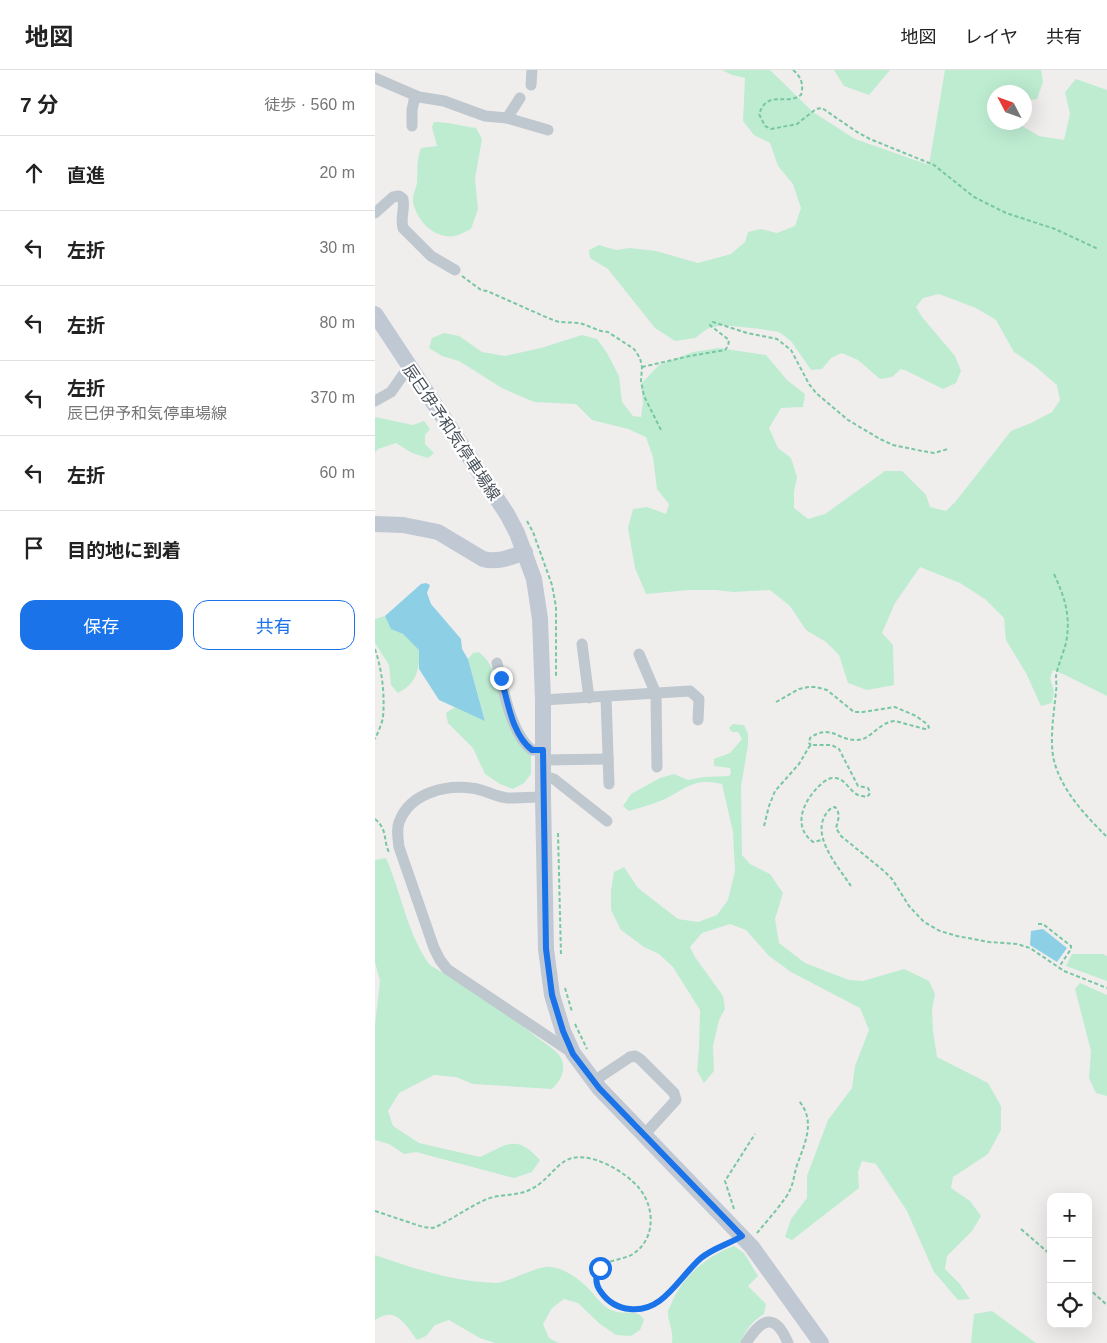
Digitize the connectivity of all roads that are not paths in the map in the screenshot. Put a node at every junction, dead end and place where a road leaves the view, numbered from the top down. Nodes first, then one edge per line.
1 (532, 70) edge
2 (375, 78) edge
3 (531, 85) dead end
4 (415, 96) junction
5 (520, 98) dead end
6 (507, 118) junction
7 (412, 126) dead end
8 (548, 130) dead end
9 (375, 213) edge
10 (455, 270) road end
11 (375, 314) edge
12 (411, 370) junction
13 (375, 401) edge
14 (375, 524) edge
15 (525, 552) junction
16 (582, 644) dead end
17 (639, 654) dead end
18 (497, 663) dead end
19 (656, 694) junction
20 (605, 697) junction
21 (589, 698) junction
22 (549, 700) junction
23 (698, 720) dead end
24 (608, 759) junction
25 (543, 762) junction
26 (657, 767) dead end
27 (609, 784) dead end
28 (543, 797) junction
29 (607, 821) dead end
30 (580, 1052) junction
31 (594, 1082) junction
32 (644, 1134) junction
33 (746, 1343) edge
34 (788, 1343) edge
35 (821, 1343) edge

1 - 3 street
2 - 4 street
4 - 6 street
4 - 7 street
5 - 6 street
6 - 8 street
9 - 10 street
11 - 12 main road, 辰巳伊予和気停車場線
12 - 13 street
12 - 15 main road, 辰巳伊予和気停車場線
14 - 15 main road
15 - 22 main road, 辰巳伊予和気停車場線
16 - 21 street
17 - 19 street
18 - 25 street
19 - 20 street
19 - 23 street
19 - 26 street
20 - 21 street
20 - 24 street
21 - 22 street
22 - 25 main road, 辰巳伊予和気停車場線
24 - 25 street
24 - 27 street
25 - 28 main road, 辰巳伊予和気停車場線
25 - 29 street
28 - 30 main road, 辰巳伊予和気停車場線
28 - 30 street
30 - 31 main road, 辰巳伊予和気停車場線
31 - 32 main road, 辰巳伊予和気停車場線
31 - 32 street
32 - 35 main road, 辰巳伊予和気停車場線
33 - 34 street

